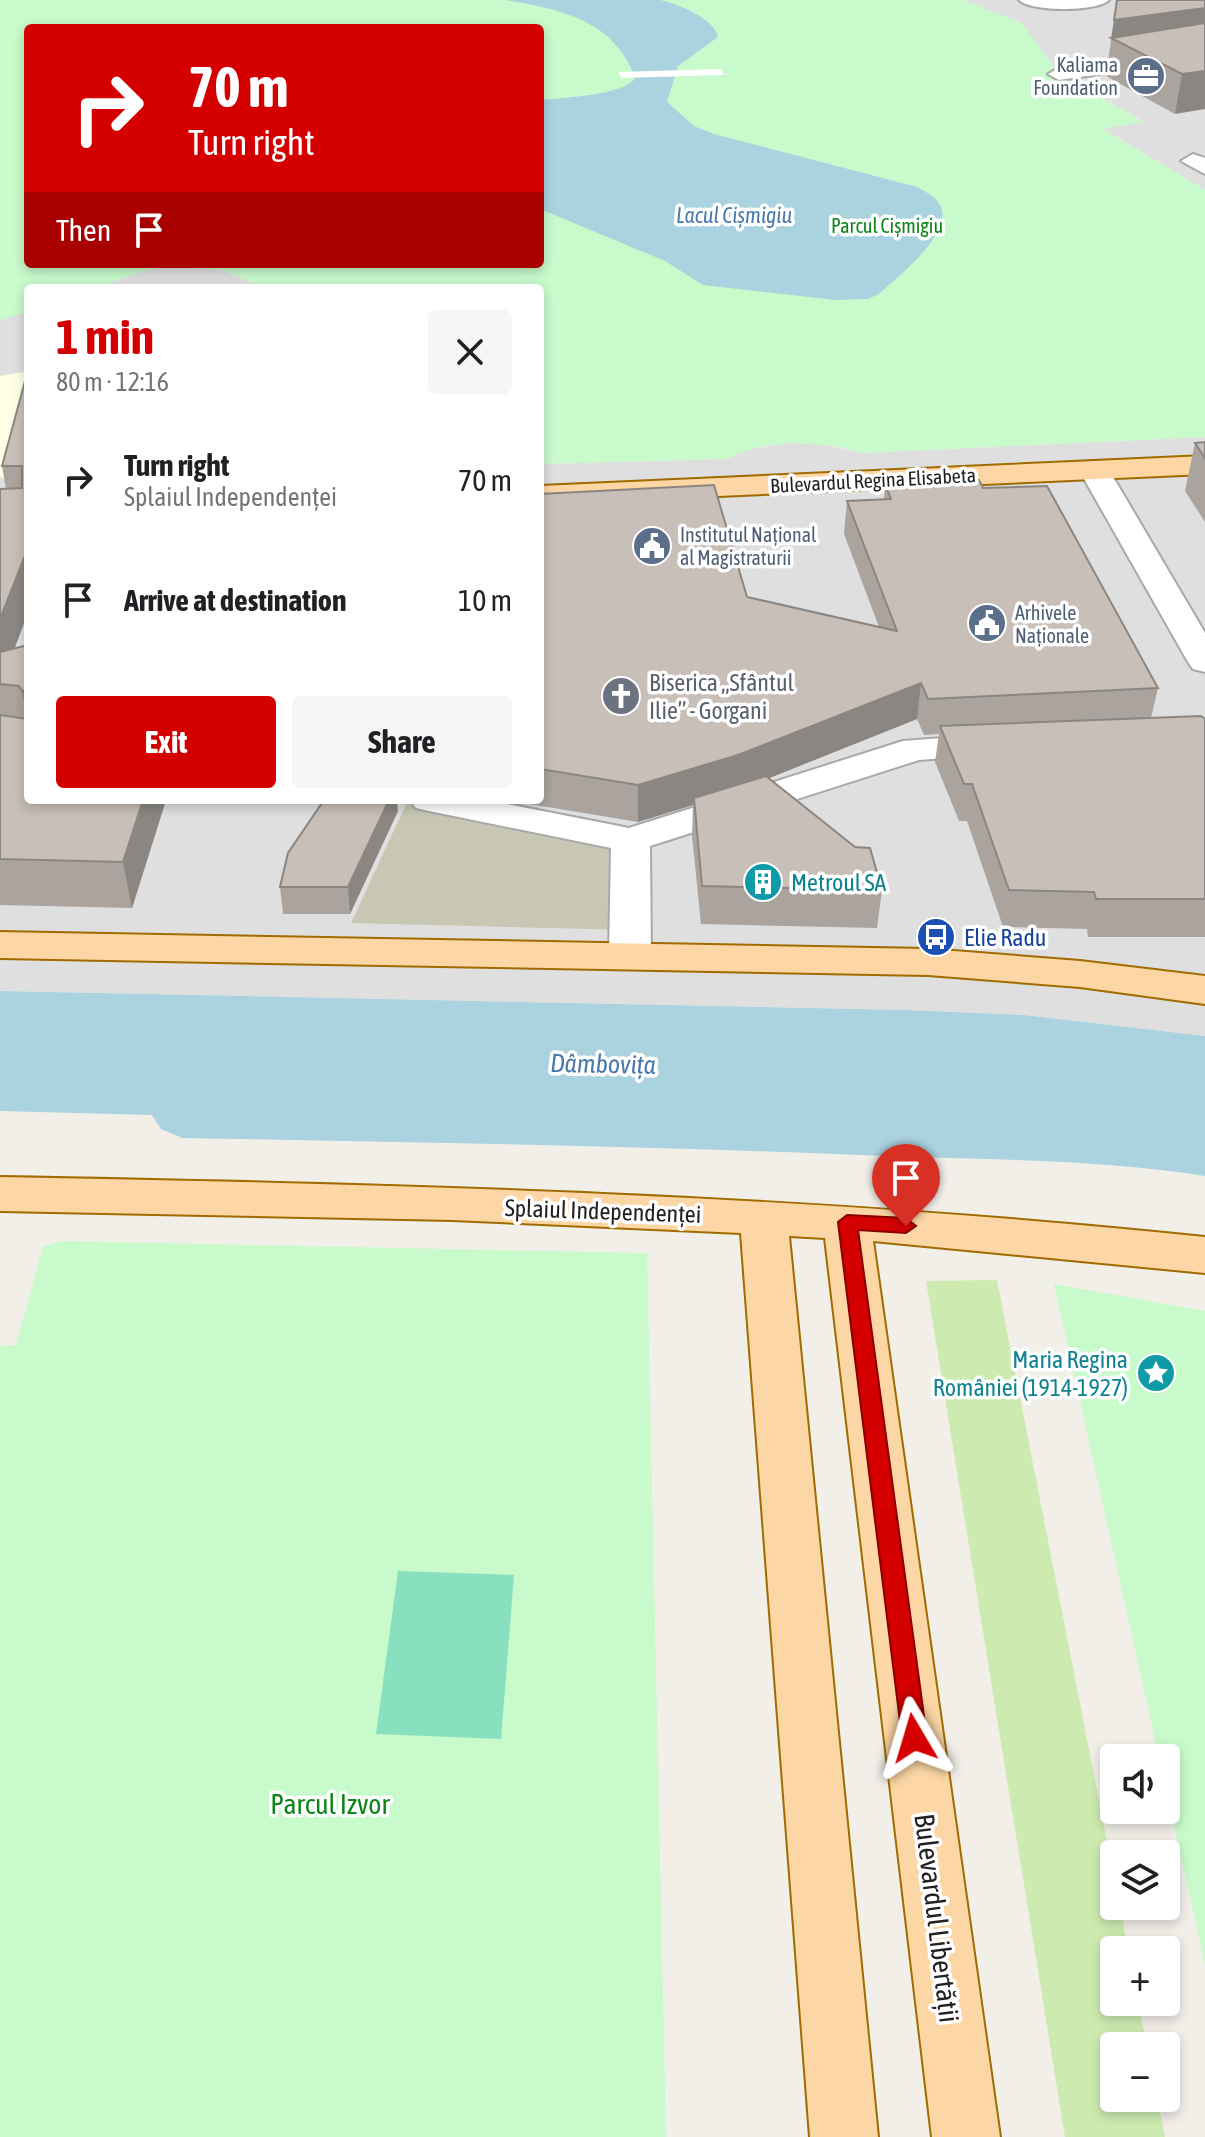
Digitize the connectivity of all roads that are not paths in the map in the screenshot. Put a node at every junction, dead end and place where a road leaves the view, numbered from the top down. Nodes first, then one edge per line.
1 (1029, 0) edge
2 (1099, 0) edge
3 (1205, 53) edge
4 (1059, 74) dead end
5 (1205, 465) edge
6 (1094, 470) junction
7 (544, 495) edge
8 (1205, 662) edge
9 (1038, 743) edge
10 (449, 804) edge
11 (631, 840) junction
12 (0, 945) edge
13 (630, 955) junction
14 (1205, 990) edge
15 (0, 1194) edge
16 (764, 1218) junction
17 (847, 1222) junction
18 (1205, 1255) edge
19 (844, 2137) edge
20 (966, 2137) edge

1 - 2 street
3 - 4 street
5 - 6 main road, Bulevardul Regina Elisabeta
6 - 7 main road, Bulevardul Regina Elisabeta
6 - 8 street
9 - 11 street
10 - 11 street
11 - 13 street
12 - 13 main road
13 - 14 main road
15 - 16 main road, Splaiul Independenței
16 - 17 main road, Splaiul Independenței
16 - 19 main road
17 - 18 main road, Splaiul Independenței
17 - 20 main road, Bulevardul Libertății

